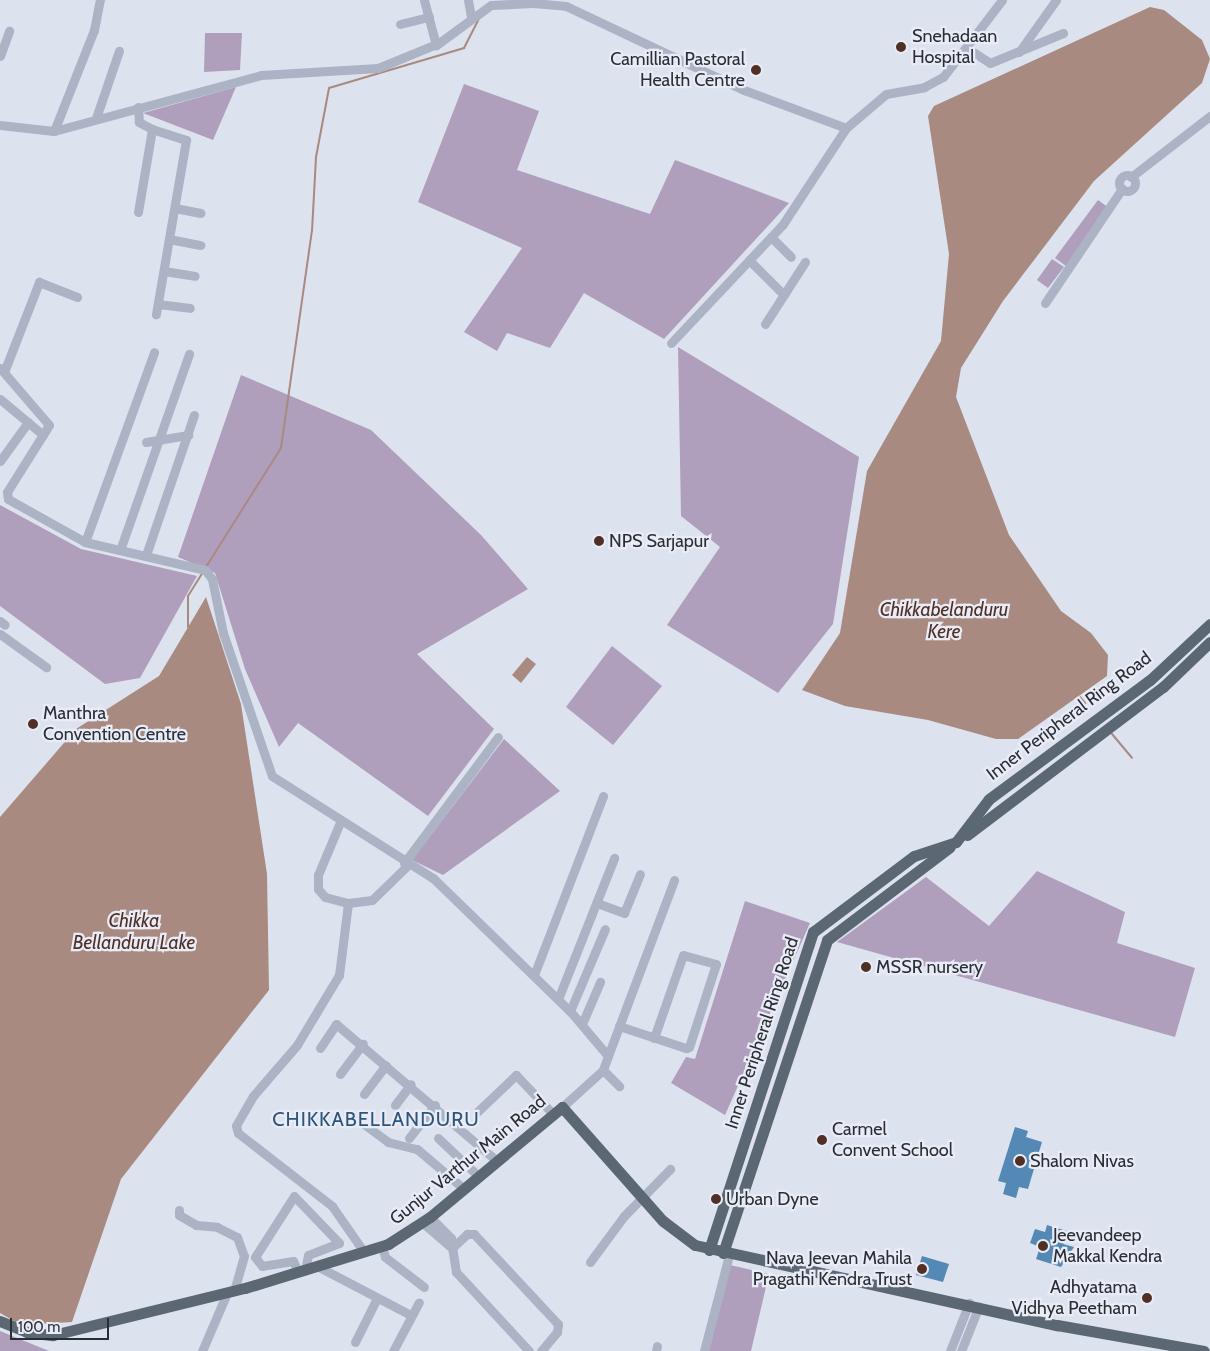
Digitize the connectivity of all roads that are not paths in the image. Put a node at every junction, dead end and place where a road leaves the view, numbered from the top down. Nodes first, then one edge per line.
1 (100, 0) edge
2 (424, 0) edge
3 (468, 0) edge
4 (1002, 0) edge
5 (1056, 0) edge
6 (429, 17) junction
7 (471, 18) junction
8 (400, 24) dead end
9 (9, 31) dead end
10 (1063, 33) dead end
11 (436, 45) junction
12 (967, 48) junction
13 (118, 51) dead end
14 (1019, 52) junction
15 (0, 56) edge
16 (138, 107) junction
17 (1210, 116) edge
18 (96, 118) junction
19 (0, 126) edge
20 (846, 128) junction
21 (152, 129) junction
22 (54, 131) junction
23 (175, 208) junction
24 (138, 212) dead end
25 (201, 213) dead end
26 (771, 237) junction
27 (169, 239) junction
28 (200, 245) dead end
29 (791, 257) dead end
30 (749, 260) junction
31 (805, 262) dead end
32 (164, 271) junction
33 (195, 276) dead end
34 (784, 295) junction
35 (78, 297) dead end
36 (1045, 303) dead end
37 (158, 304) junction
38 (190, 308) dead end
39 (156, 314) dead end
40 (765, 324) dead end
41 (671, 343) dead end
42 (154, 352) dead end
43 (189, 354) dead end
44 (2, 370) edge
45 (0, 399) edge
46 (194, 415) dead end
47 (28, 422) junction
48 (43, 434) junction
49 (188, 435) junction
50 (159, 440) junction
51 (146, 442) dead end
52 (0, 461) edge
53 (85, 542) junction
54 (120, 550) junction
55 (146, 556) junction
56 (1210, 624) edge
57 (0, 634) edge
58 (1210, 642) edge
59 (46, 667) dead end
60 (498, 737) dead end
61 (603, 796) dead end
62 (342, 820) junction
63 (956, 842) junction
64 (614, 858) dead end
65 (406, 864) junction
66 (640, 874) dead end
67 (674, 880) dead end
68 (348, 903) junction
69 (597, 903) junction
70 (605, 929) dead end
71 (534, 975) junction
72 (600, 982) dead end
73 (558, 999) junction
74 (570, 1011) junction
75 (582, 1024) junction
76 (619, 1026) junction
77 (654, 1038) junction
78 (363, 1044) junction
79 (320, 1048) dead end
80 (608, 1056) junction
81 (386, 1065) junction
82 (603, 1070) junction
83 (340, 1074) dead end
84 (411, 1084) junction
85 (618, 1086) dead end
86 (364, 1094) dead end
87 (395, 1105) dead end
88 (436, 1105) junction
89 (558, 1111) junction
90 (477, 1112) dead end
91 (354, 1116) dead end
92 (409, 1138) dead end
93 (438, 1138) dead end
94 (496, 1160) junction
95 (670, 1170) dead end
96 (478, 1176) junction
97 (462, 1188) junction
98 (643, 1197) junction
99 (179, 1210) dead end
100 (426, 1220) junction
101 (450, 1245) junction
102 (382, 1246) junction
103 (709, 1250) junction
104 (364, 1252) junction
105 (726, 1254) junction
106 (590, 1262) dead end
107 (319, 1267) junction
108 (302, 1271) junction
109 (424, 1287) dead end
110 (230, 1292) junction
111 (377, 1298) junction
112 (419, 1302) dead end
113 (974, 1305) junction
114 (411, 1315) junction
115 (0, 1321) edge
116 (354, 1342) dead end
117 (202, 1351) edge
118 (393, 1351) edge
119 (529, 1351) edge
120 (541, 1351) edge
121 (704, 1351) edge
122 (950, 1351) edge
123 (961, 1351) edge
124 (1204, 1351) edge

1 - 22 street
2 - 6 street
3 - 7 street
4 - 12 street
5 - 14 street
6 - 8 street
6 - 11 street
7 - 11 street
7 - 20 street
9 - 15 street
10 - 14 street
11 - 16 street
12 - 14 street
12 - 20 street
13 - 18 street
16 - 18 street
16 - 21 street
17 - 36 street
18 - 22 street
19 - 22 street
20 - 26 street
21 - 23 street
21 - 24 street
23 - 25 street
23 - 27 street
26 - 29 street
26 - 30 street
27 - 28 street
27 - 32 street
30 - 34 street
30 - 41 street
31 - 34 street
32 - 33 street
32 - 37 street
34 - 40 street
35 - 44 street
37 - 38 street
37 - 39 street
42 - 53 street
43 - 50 street
44 - 48 street
45 - 47 street
46 - 49 street
47 - 48 street
47 - 52 street
48 - 53 street
49 - 50 street
49 - 55 street
50 - 51 street
50 - 54 street
53 - 54 street
54 - 55 street
55 - 62 street
56 - 63 main road, Inner Peripheral Ring Road
57 - 59 street
58 - 63 main road, Inner Peripheral Ring Road
60 - 65 street
61 - 71 street
62 - 65 street
62 - 68 street
63 - 103 main road, Inner Peripheral Ring Road
63 - 105 main road, Inner Peripheral Ring Road
64 - 69 street
65 - 68 street
65 - 71 street
66 - 69 street
67 - 76 street
68 - 104 street
69 - 73 street
70 - 74 street
71 - 73 street
72 - 75 street
73 - 74 street
74 - 75 street
75 - 80 street
76 - 77 street
76 - 80 street
77 - 77 street
78 - 79 street
78 - 81 street
78 - 83 street
80 - 82 street
81 - 84 street
81 - 86 street
82 - 85 street
82 - 89 street
84 - 87 street
84 - 88 street
88 - 92 street
88 - 94 street
89 - 90 street
89 - 94 main road, Gunjur Varthur Main Road
89 - 98 main road, Gunjur Varthur Main Road
91 - 97 street
93 - 96 street
94 - 96 main road, Gunjur Varthur Main Road
95 - 98 street
96 - 97 main road, Gunjur Varthur Main Road
97 - 100 main road, Gunjur Varthur Main Road
98 - 103 main road, Gunjur Varthur Main Road
98 - 106 street
99 - 110 street
100 - 101 street
100 - 102 main road, Gunjur Varthur Main Road
101 - 119 street
101 - 120 street
102 - 104 main road, Gunjur Varthur Main Road
102 - 109 street
103 - 105 main road, Gunjur Varthur Main Road
104 - 107 main road, Gunjur Varthur Main Road
105 - 113 main road, Gunjur Varthur Main Road
105 - 121 street
107 - 108 main road, Gunjur Varthur Main Road
107 - 111 street
108 - 108 street
108 - 110 main road, Gunjur Varthur Main Road
110 - 115 main road, Gunjur Varthur Main Road
110 - 117 street
111 - 114 street
111 - 116 street
112 - 114 street
113 - 122 street
113 - 123 street
113 - 124 main road, Gunjur Varthur Main Road
114 - 118 street

